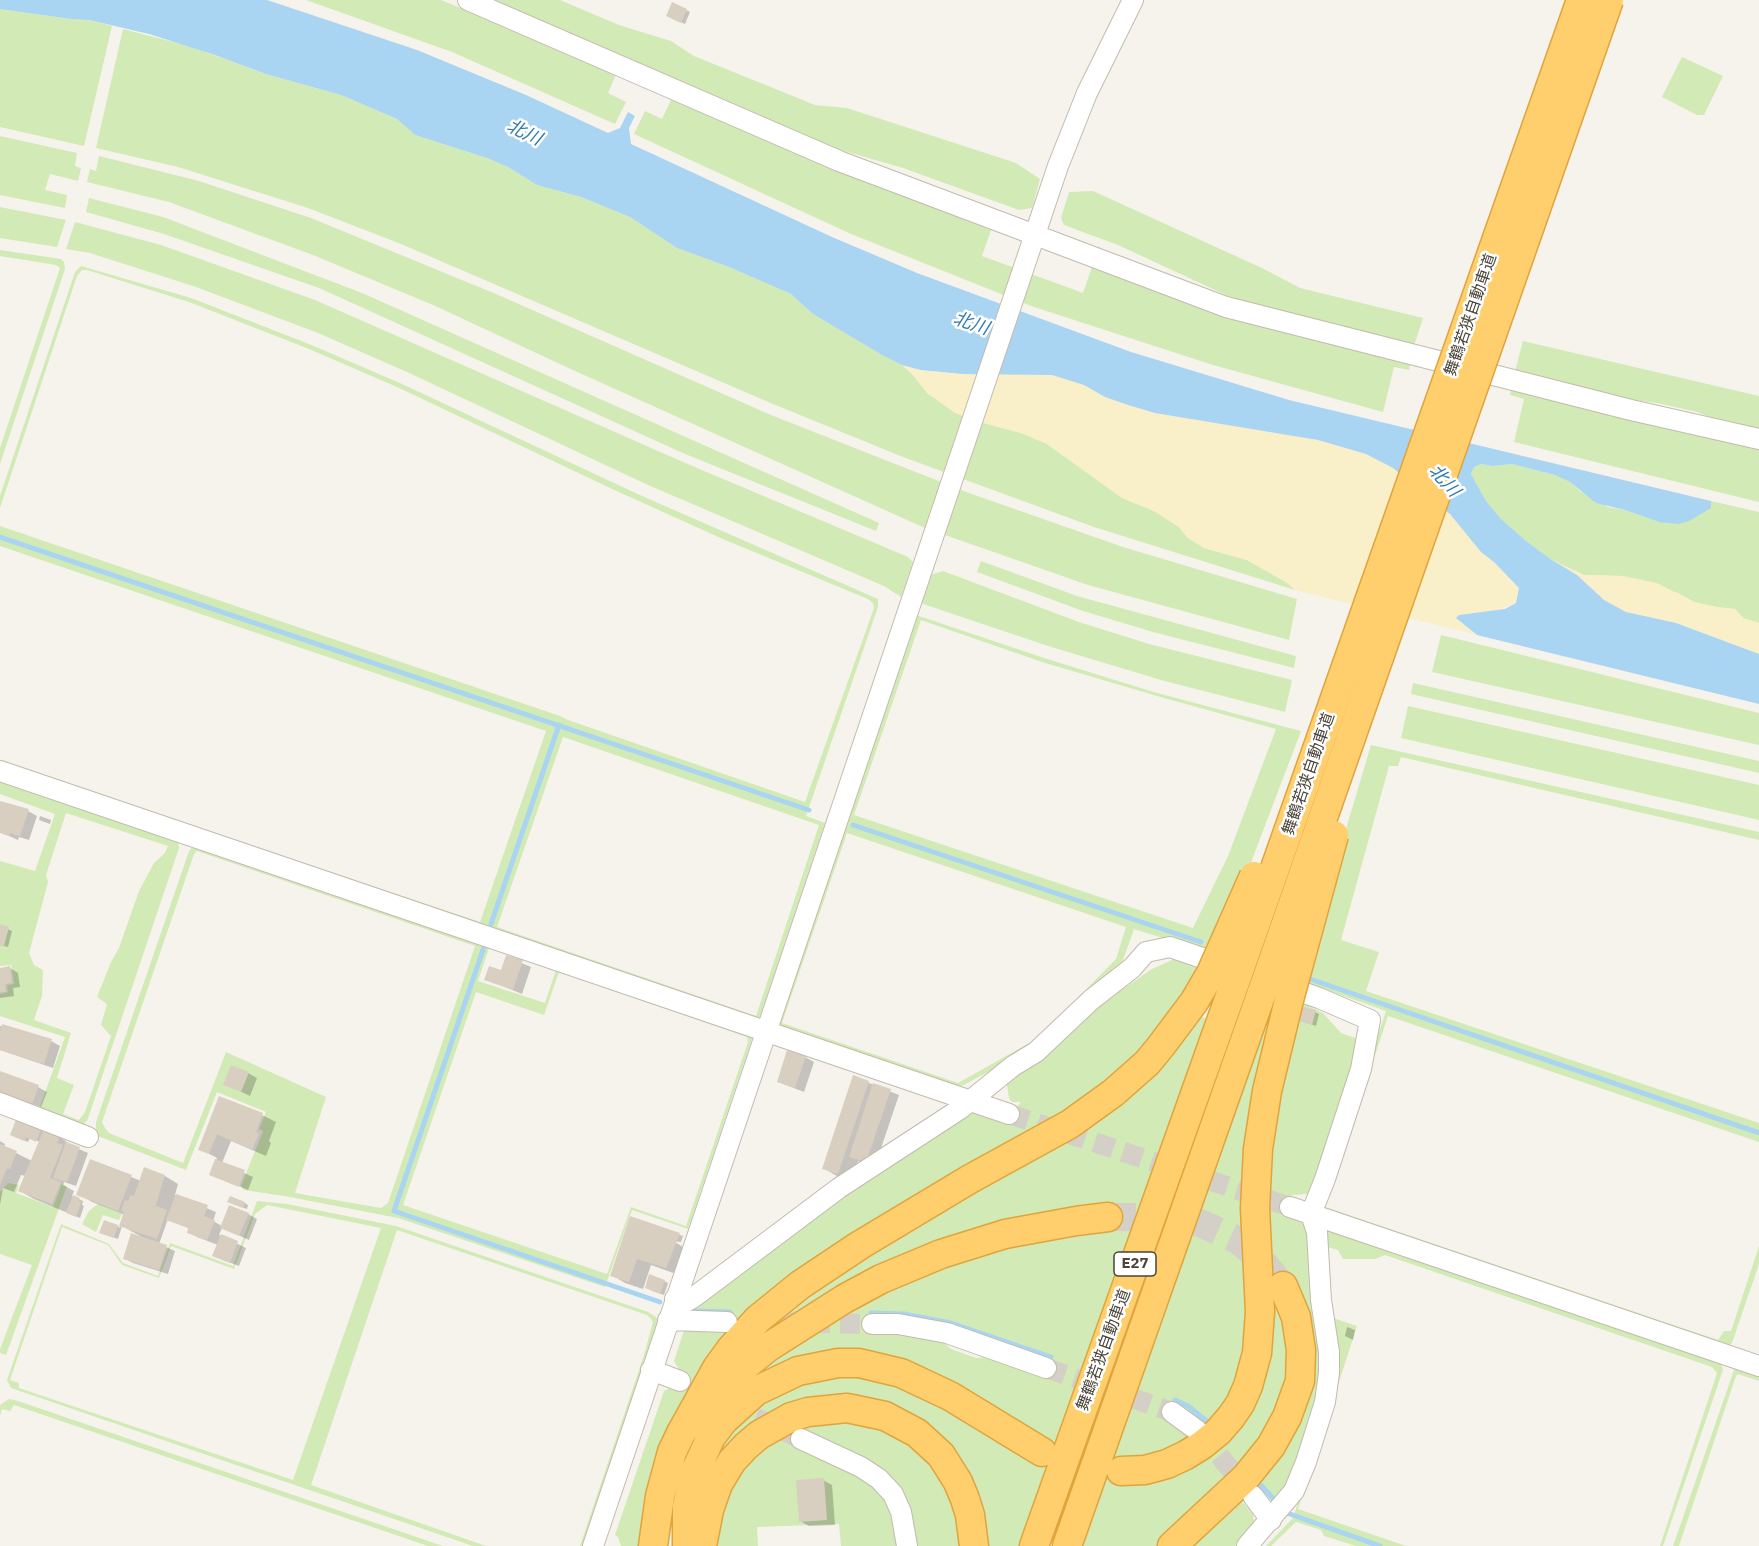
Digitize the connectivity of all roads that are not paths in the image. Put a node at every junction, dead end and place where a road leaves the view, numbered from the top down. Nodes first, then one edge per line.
1 (468, 0) edge
2 (1133, 0) edge
3 (1581, 0) edge
4 (1609, 0) edge
5 (1032, 243) junction
6 (1759, 439) edge
7 (0, 771) edge
8 (1223, 977) junction
9 (1276, 996) junction
10 (766, 1031) junction
11 (969, 1099) junction
12 (0, 1103) edge
13 (1009, 1114) tunnel mouth
14 (88, 1137) dead end
15 (1290, 1208) tunnel mouth
16 (1311, 1214) junction
17 (1108, 1217) tunnel mouth
18 (1283, 1286) tunnel mouth
19 (675, 1299) junction
20 (668, 1320) junction
21 (727, 1322) tunnel mouth
22 (872, 1324) tunnel mouth
23 (1759, 1366) edge
24 (1046, 1368) tunnel mouth
25 (651, 1370) junction
26 (680, 1381) dead end
27 (1172, 1412) tunnel mouth
28 (1198, 1431) tunnel mouth
29 (681, 1433) junction
30 (801, 1439) tunnel mouth
31 (1042, 1452) dead end
32 (1121, 1471) dead end
33 (1253, 1496) tunnel mouth
34 (1271, 1520) junction
35 (593, 1546) edge
36 (653, 1546) edge
37 (687, 1546) edge
38 (702, 1546) edge
39 (907, 1546) edge
40 (974, 1546) edge
41 (1034, 1546) edge
42 (1067, 1546) edge
43 (1172, 1546) edge
44 (1247, 1546) edge

1 - 5 street
2 - 5 street
3 - 8 highway, 舞鶴若狭自動車道, bridge
4 - 9 highway, 舞鶴若狭自動車道, bridge
5 - 6 street
5 - 10 street
7 - 10 street
8 - 29 highway
8 - 41 highway, 舞鶴若狭自動車道 / E27
9 - 32 highway
9 - 42 highway, 舞鶴若狭自動車道 / E27
10 - 11 street
10 - 19 street
11 - 13 street
11 - 16 street
11 - 19 street
12 - 14 street
15 - 16 street
16 - 23 street
16 - 34 street
17 - 29 highway
18 - 43 highway
19 - 20 street
20 - 21 street
20 - 25 street
22 - 24 street
25 - 26 street
25 - 35 street
27 - 28 street
29 - 36 highway
30 - 39 street
31 - 37 highway
33 - 34 street
34 - 44 street
38 - 40 highway

